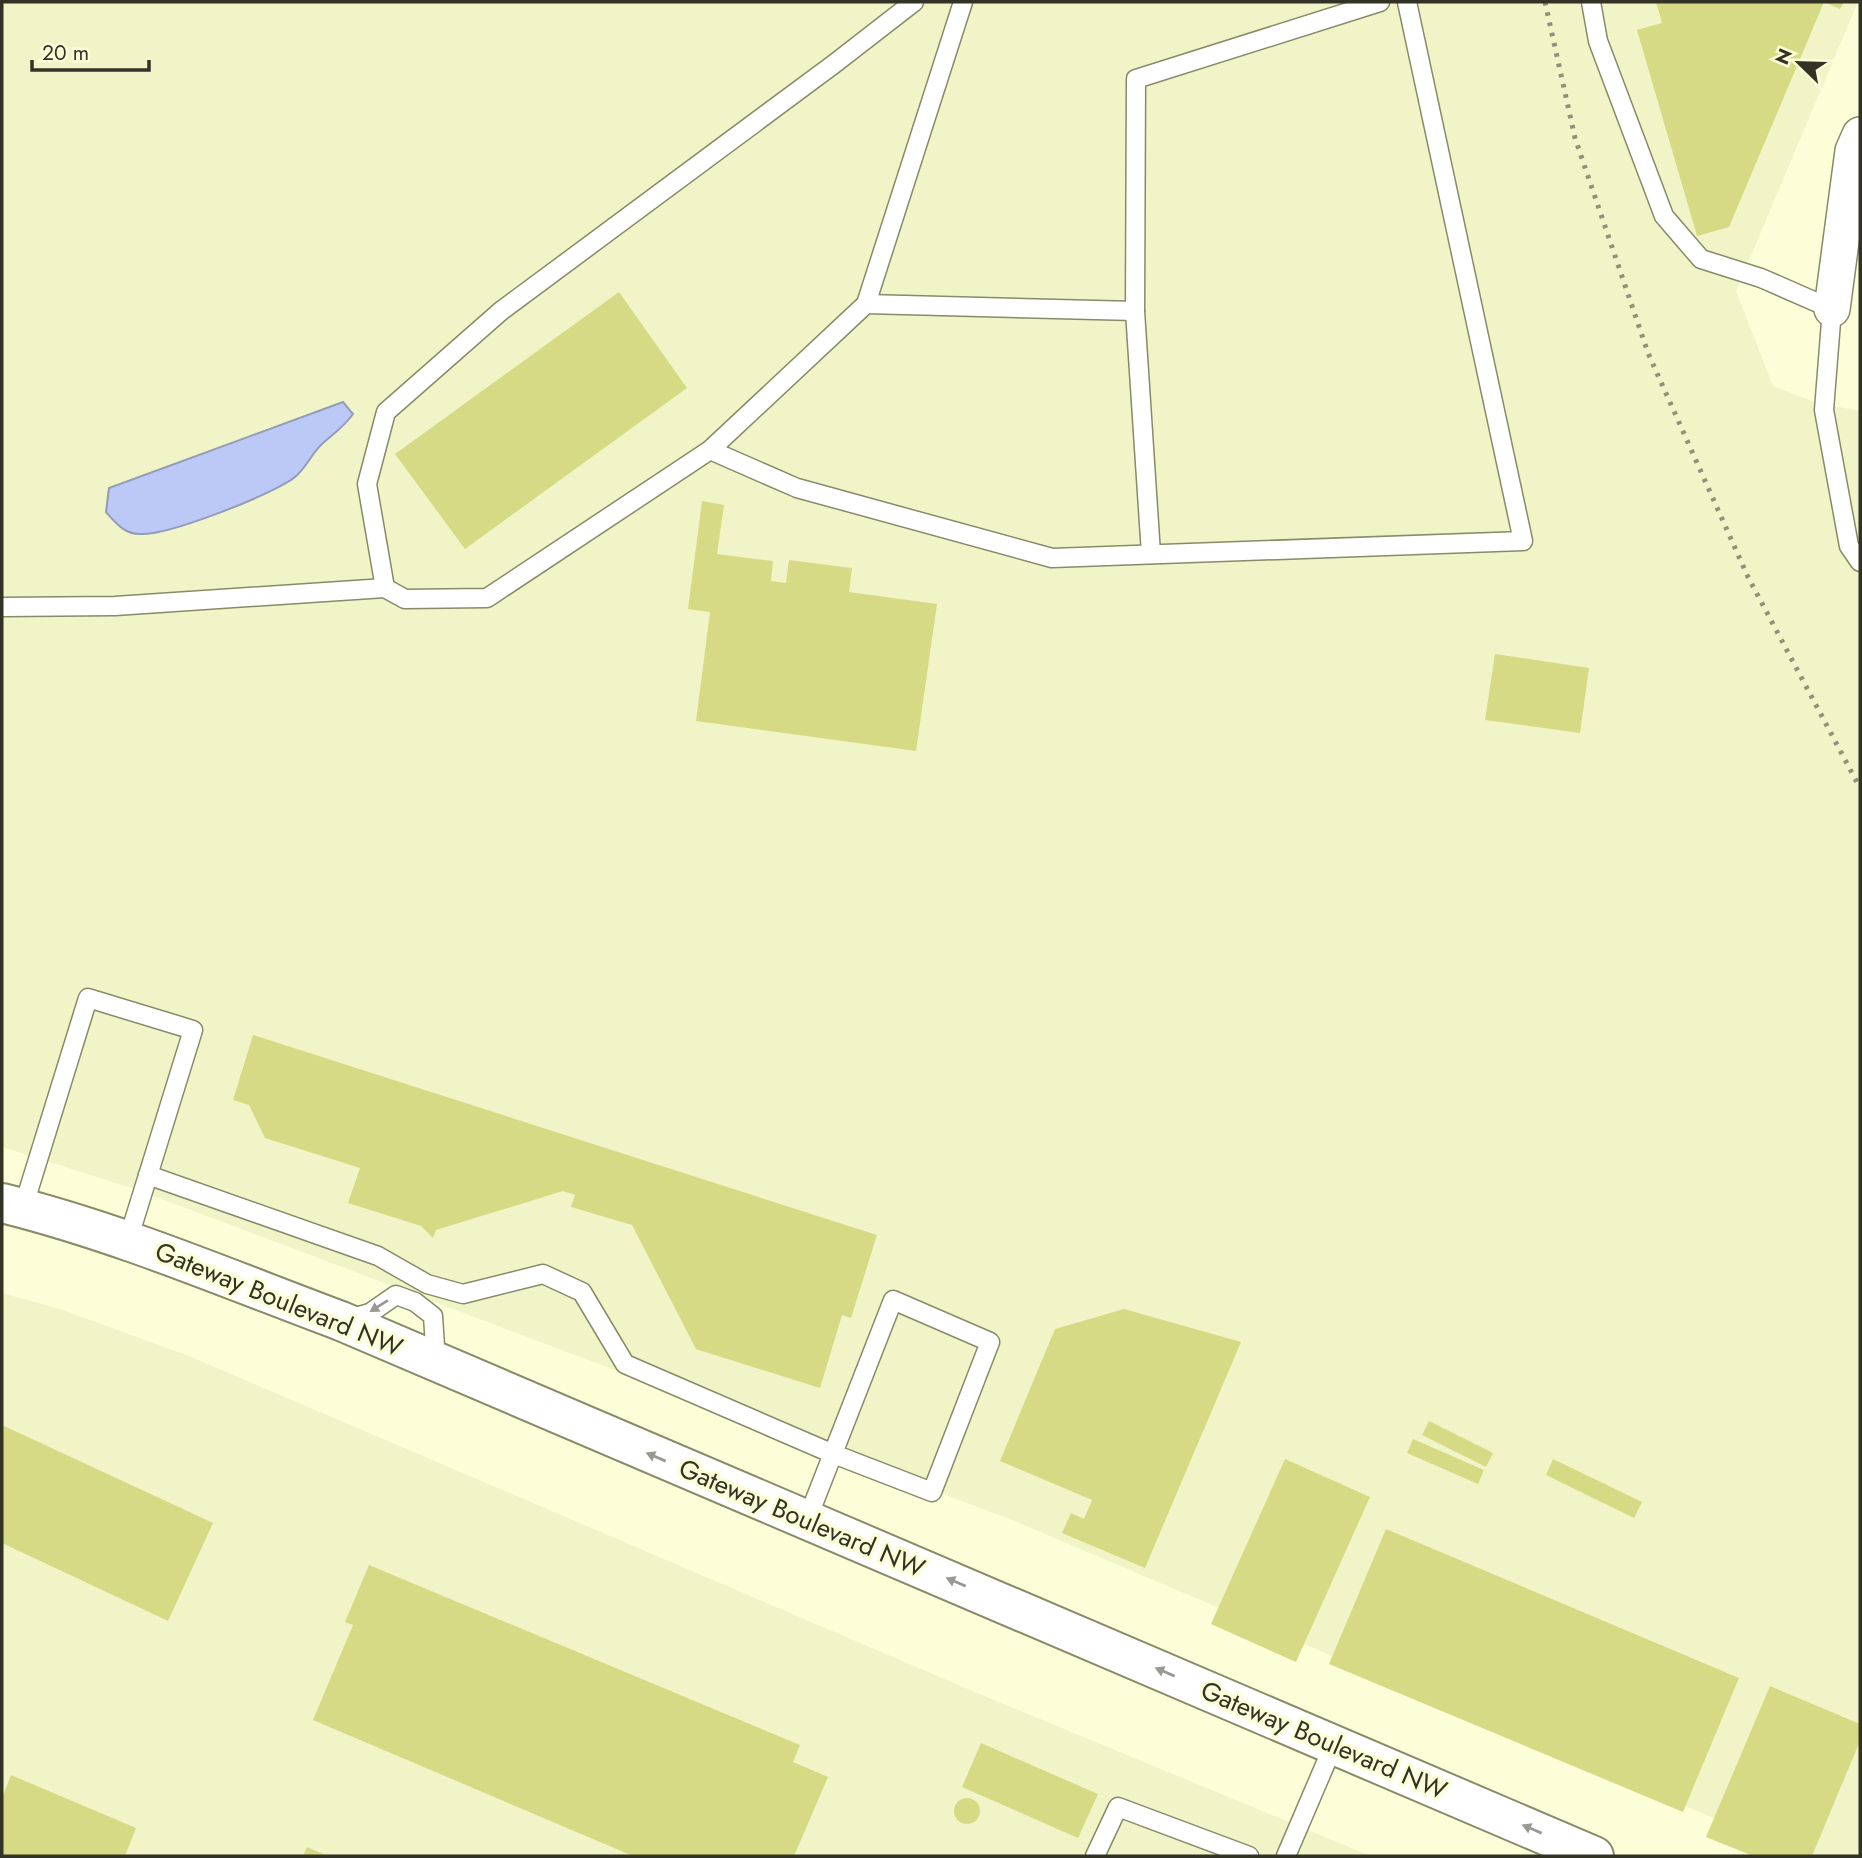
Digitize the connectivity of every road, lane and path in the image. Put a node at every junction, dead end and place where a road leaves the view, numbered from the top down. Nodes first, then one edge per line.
1 (914, 2) edge
2 (963, 2) edge
3 (1380, 2) edge
4 (1406, 2) edge
5 (1591, 2) edge
6 (1860, 135) edge
7 (866, 304) junction
8 (1832, 309) junction
9 (1135, 311) junction
10 (710, 450) junction
11 (1855, 539) edge
12 (1151, 554) junction
13 (1860, 562) edge
14 (385, 588) junction
15 (2, 607) edge
16 (148, 1175) junction
17 (12, 1205) edge
18 (128, 1240) junction
19 (427, 1284) junction
20 (415, 1302) junction
21 (341, 1321) junction
22 (436, 1363) junction
23 (831, 1453) junction
24 (807, 1520) junction
25 (1334, 1744) junction
26 (1095, 1856) edge
27 (1249, 1856) edge
28 (1286, 1856) edge
29 (1594, 1856) edge

1 - 14 lane
2 - 7 lane
3 - 9 lane
4 - 12 lane
5 - 8 lane
6 - 8 street
7 - 9 lane
7 - 10 lane
8 - 11 lane
9 - 12 lane
10 - 12 lane
10 - 14 lane
11 - 13 lane
14 - 15 lane
16 - 17 lane
16 - 18 lane
16 - 19 lane
17 - 18 main road, Gateway Boulevard NW
18 - 21 main road, Gateway Boulevard NW
19 - 20 lane
19 - 23 lane
20 -> 21 lane
20 - 22 lane
21 - 22 main road, Gateway Boulevard NW
24 -> 22 main road, Gateway Boulevard NW
23 - 23 lane
23 - 24 lane
25 -> 24 main road, Gateway Boulevard NW
25 - 28 lane
29 -> 25 main road, Gateway Boulevard NW
26 - 27 lane

